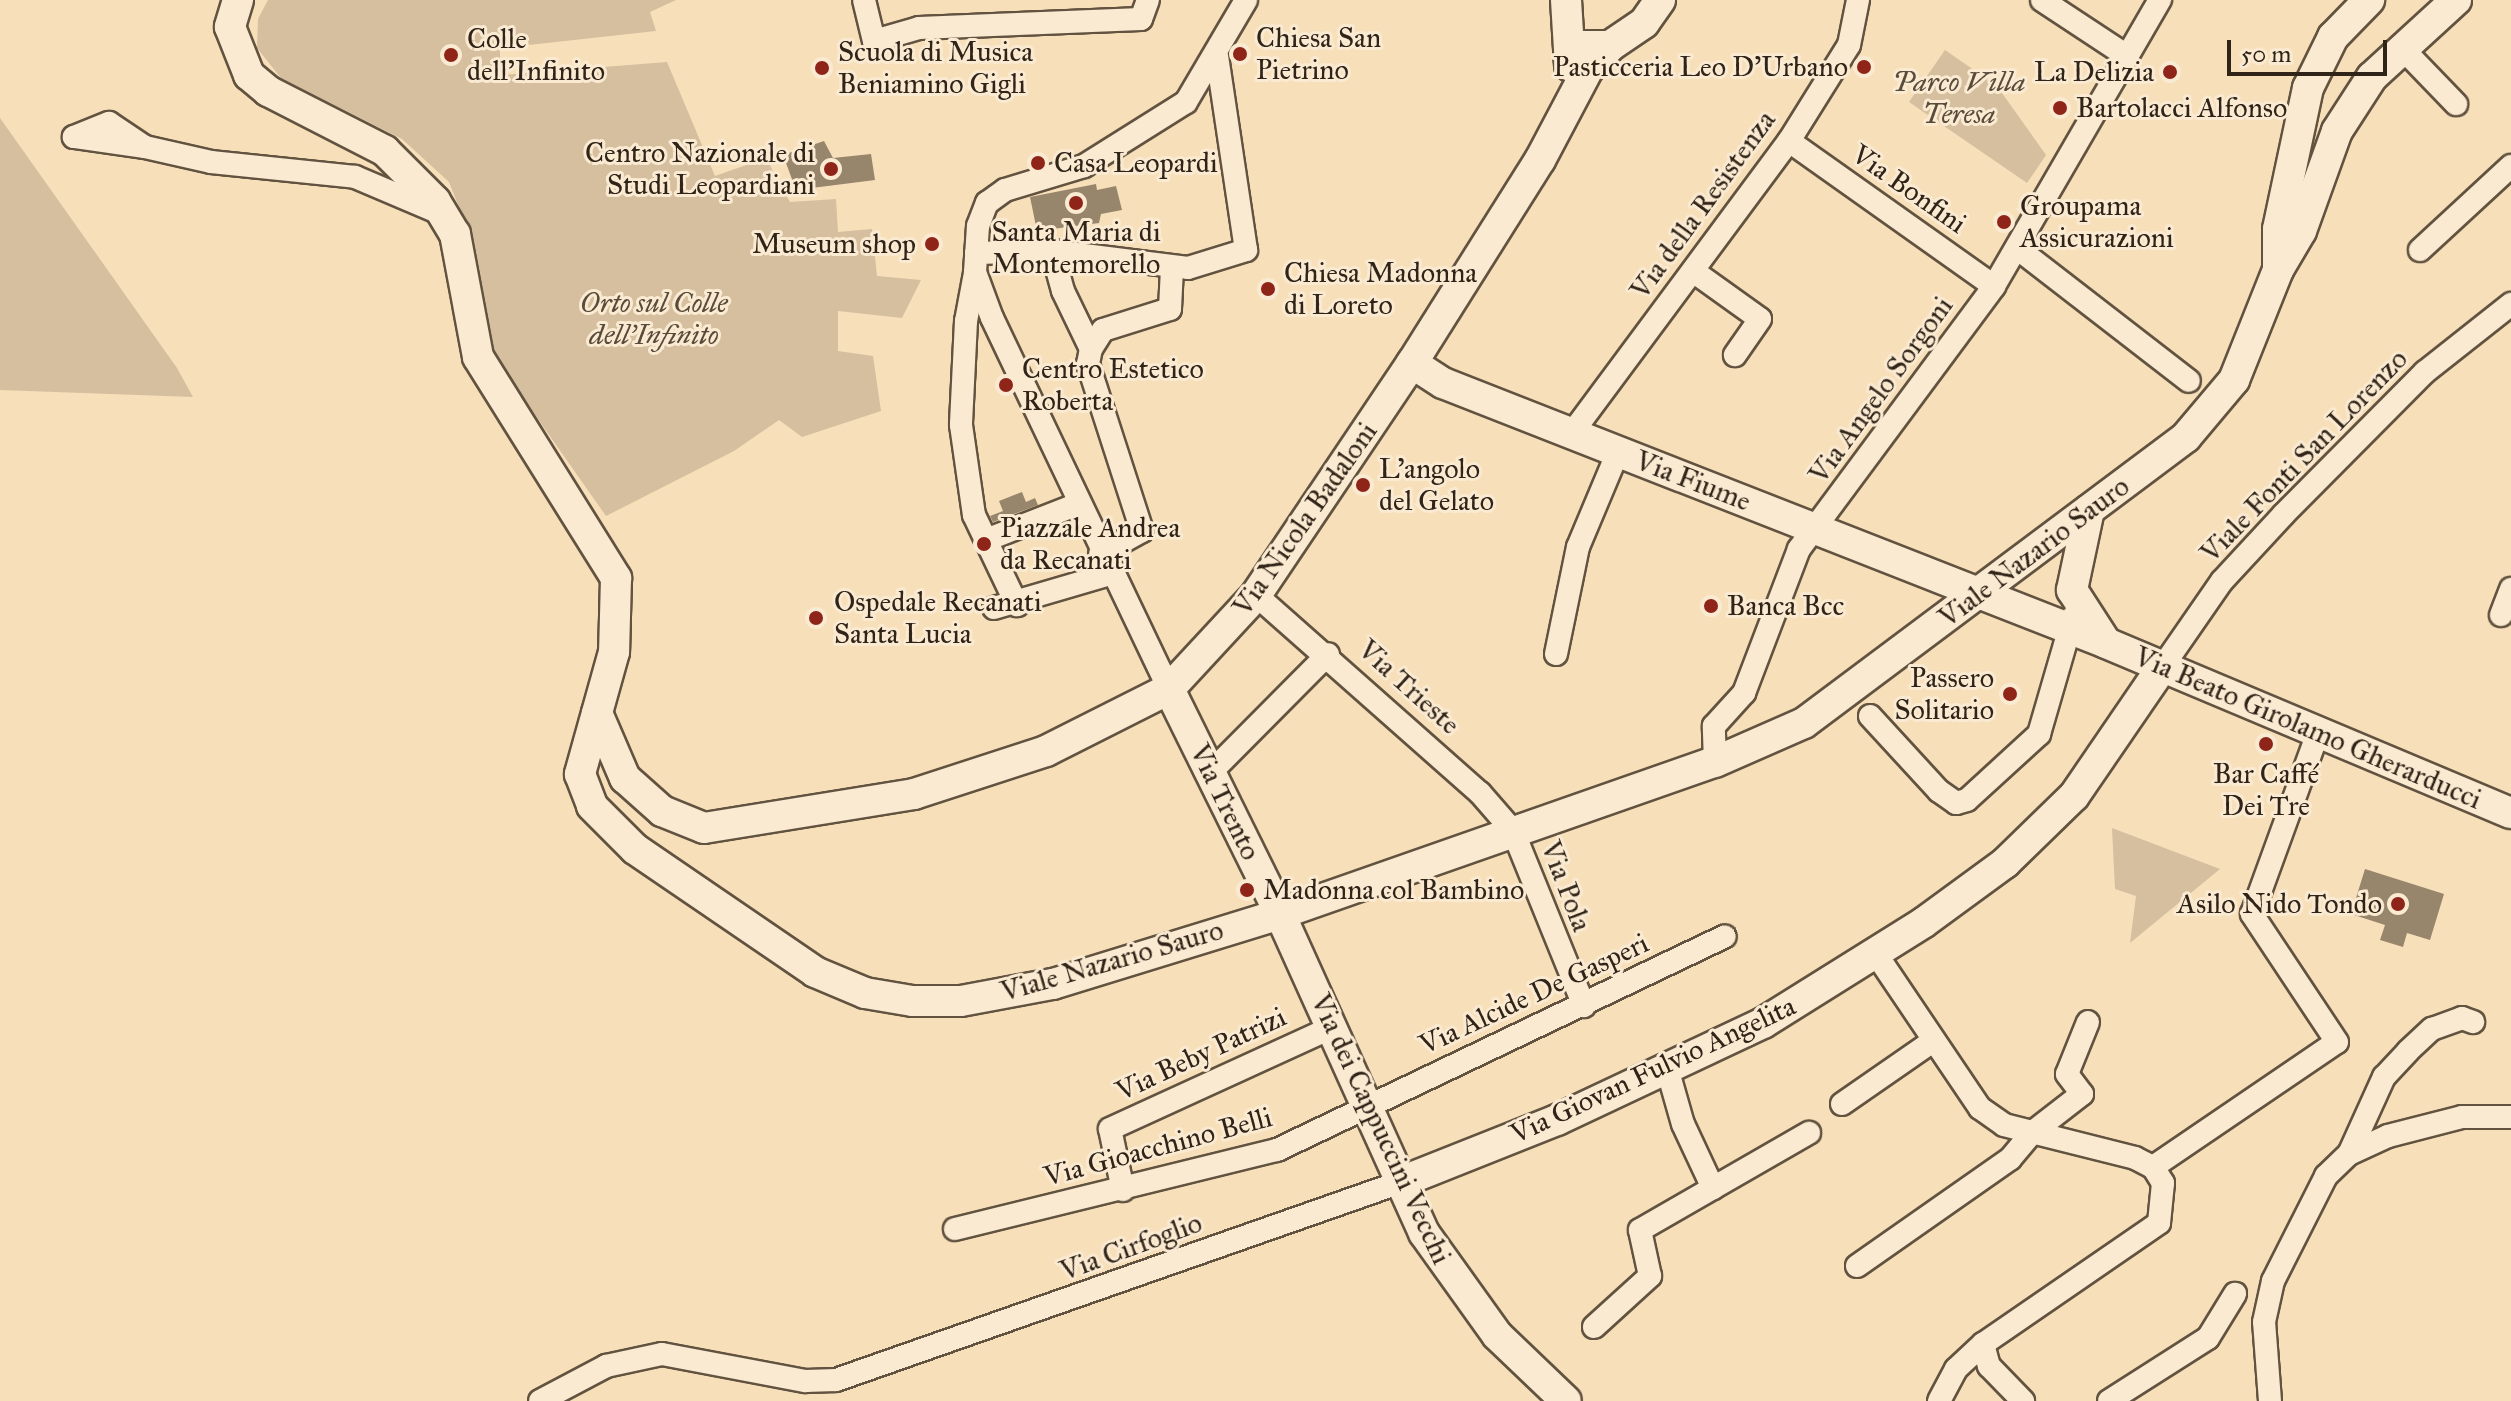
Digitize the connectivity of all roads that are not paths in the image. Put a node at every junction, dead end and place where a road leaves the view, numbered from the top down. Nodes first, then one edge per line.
1 (238, 0) edge
2 (864, 0) edge
3 (1148, 0) edge
4 (1246, 0) edge
5 (1566, 0) edge
6 (1858, 0) edge
7 (2042, 0) edge
8 (2160, 0) edge
9 (2369, 0) edge
10 (2456, 0) edge
11 (1652, 11) edge
12 (1001, 14) edge
13 (1571, 46) junction
14 (1610, 46) junction
15 (2402, 48) junction
16 (1217, 56) junction
17 (2127, 56) junction
18 (1566, 104) junction
19 (2456, 104) dead end
20 (1789, 141) junction
21 (145, 147) dead end
22 (2511, 166) edge
23 (444, 215) junction
24 (2017, 248) junction
25 (2420, 250) dead end
26 (1052, 251) junction
27 (975, 262) junction
28 (1172, 268) junction
29 (2278, 270) junction
30 (1693, 271) junction
31 (1994, 286) junction
32 (2511, 304) edge
33 (1091, 349) junction
34 (1735, 355) dead end
35 (1412, 363) junction
36 (2189, 381) dead end
37 (1572, 433) junction
38 (1618, 452) junction
39 (1076, 505) junction
40 (2089, 510) junction
41 (1818, 530) junction
42 (986, 540) junction
43 (2023, 562) junction
44 (1105, 564) junction
45 (2511, 589) edge
46 (1256, 595) junction
47 (1976, 597) junction
48 (1017, 605) junction
49 (2073, 607) junction
50 (994, 608) dead end
51 (2501, 615) dead end
52 (2036, 616) junction
53 (1328, 654) junction
54 (1556, 654) dead end
55 (2161, 669) junction
56 (1169, 689) junction
57 (597, 713) junction
58 (1870, 716) dead end
59 (2318, 733) junction
60 (1715, 762) junction
61 (1211, 772) junction
62 (2511, 813) edge
63 (1513, 831) junction
64 (1280, 914) junction
65 (1725, 936) dead end
66 (1876, 954) junction
67 (1584, 1006) junction
68 (2088, 1022) dead end
69 (2473, 1022) dead end
70 (1331, 1028) junction
71 (1933, 1041) junction
72 (1667, 1068) junction
73 (1368, 1104) junction
74 (1842, 1104) dead end
75 (2511, 1117) edge
76 (2033, 1132) junction
77 (1809, 1133) dead end
78 (2349, 1154) junction
79 (2153, 1167) junction
80 (1401, 1182) junction
81 (1713, 1188) junction
82 (1123, 1190) junction
83 (955, 1229) dead end
84 (1857, 1266) dead end
85 (2235, 1294) dead end
86 (1594, 1327) dead end
87 (1983, 1344) junction
88 (540, 1401) edge
89 (1566, 1401) edge
90 (1939, 1401) edge
91 (2023, 1401) edge
92 (2109, 1401) edge
93 (2270, 1401) edge

1 - 23 main road, Viale Nazario Sauro
2 - 12 street
3 - 12 street
4 - 16 street
5 - 13 main road, Via Nicola Badaloni
6 - 20 street, Via della Resistenza
7 - 17 street
8 - 17 street, Via Angelo Sorgoni
9 - 29 main road, Viale Nazario Sauro
10 - 15 main road, Viale Nazario Sauro
11 - 13 main road
11 - 14 main road, Via Nicola Badaloni
13 - 14 main road
13 - 18 main road, Via Nicola Badaloni
14 - 18 main road, Via Nicola Badaloni
15 - 19 street
15 - 29 main road, Viale Nazario Sauro
16 - 27 street
16 - 28 street
17 - 24 street, Via Angelo Sorgoni
18 - 35 main road, Via Nicola Badaloni
20 - 30 street, Via della Resistenza
20 - 31 street, Via Bonfini
21 - 23 street
22 - 25 street
23 - 57 main road, Viale Nazario Sauro
24 - 31 street, Via Angelo Sorgoni
24 - 36 street
26 - 27 street
26 - 28 street
26 - 33 street
27 - 39 street
27 - 42 street
28 - 33 street
29 - 40 main road, Viale Nazario Sauro
30 - 34 street
30 - 37 street, Via della Resistenza
31 - 41 street, Via Angelo Sorgoni
32 - 55 street, Viale Fonti San Lorenzo
33 - 44 street
35 - 37 main road, Via Fiume
35 - 46 main road, Via Nicola Badaloni
37 - 38 main road, Via Fiume
38 - 41 main road, Via Fiume
38 - 54 street
39 - 42 street
39 - 44 street
40 - 43 main road, Viale Nazario Sauro
40 - 49 main road
41 - 47 main road, Via Fiume
41 - 60 street
42 - 48 street
43 - 47 main road, Viale Nazario Sauro
43 - 49 main road
43 - 52 main road
44 - 48 street
44 - 56 street
45 - 51 street
46 - 53 street, Via Trieste
46 - 56 main road, Via Nicola Badaloni
47 - 52 main road, Via Fiume
47 - 60 main road, Viale Nazario Sauro
48 - 50 street
49 - 52 main road, Via Fiume
49 - 55 main road, Via Beato Girolamo Gherarducci
49 - 58 street
53 - 61 street
53 - 63 street, Via Trieste
55 - 59 main road, Via Beato Girolamo Gherarducci
55 - 66 main road, Via Giovan Fulvio Angelita
56 - 57 main road, Via Nicola Badaloni
56 - 61 main road, Via Trento
57 - 64 main road, Viale Nazario Sauro
59 - 62 main road, Via Beato Girolamo Gherarducci
59 - 79 street
60 - 63 main road, Viale Nazario Sauro
61 - 64 main road, Via Trento
63 - 64 main road, Viale Nazario Sauro
63 - 67 street, Via Pola
64 - 70 main road, Via dei Cappuccini Vecchi
65 - 67 street, Via Alcide De Gasperi
66 - 71 street
66 - 72 main road, Via Giovan Fulvio Angelita
67 - 73 street, Via Alcide De Gasperi
68 - 76 street
69 - 78 street
70 - 73 main road, Via dei Cappuccini Vecchi
70 - 82 street, Via Beby Patrizi
71 - 74 street
71 - 76 street
72 - 80 main road, Via Giovan Fulvio Angelita
72 - 81 street
73 - 80 main road, Via dei Cappuccini Vecchi
73 - 82 street, Via Gioacchino Belli
75 - 78 street
76 - 79 street
76 - 84 street
77 - 81 street
78 - 93 street
79 - 87 street
80 - 88 street, Via Cirfoglio
80 - 89 main road, Via dei Cappuccini Vecchi
81 - 86 street
82 - 83 street, Via Gioacchino Belli
85 - 92 street
87 - 90 street
87 - 91 street

